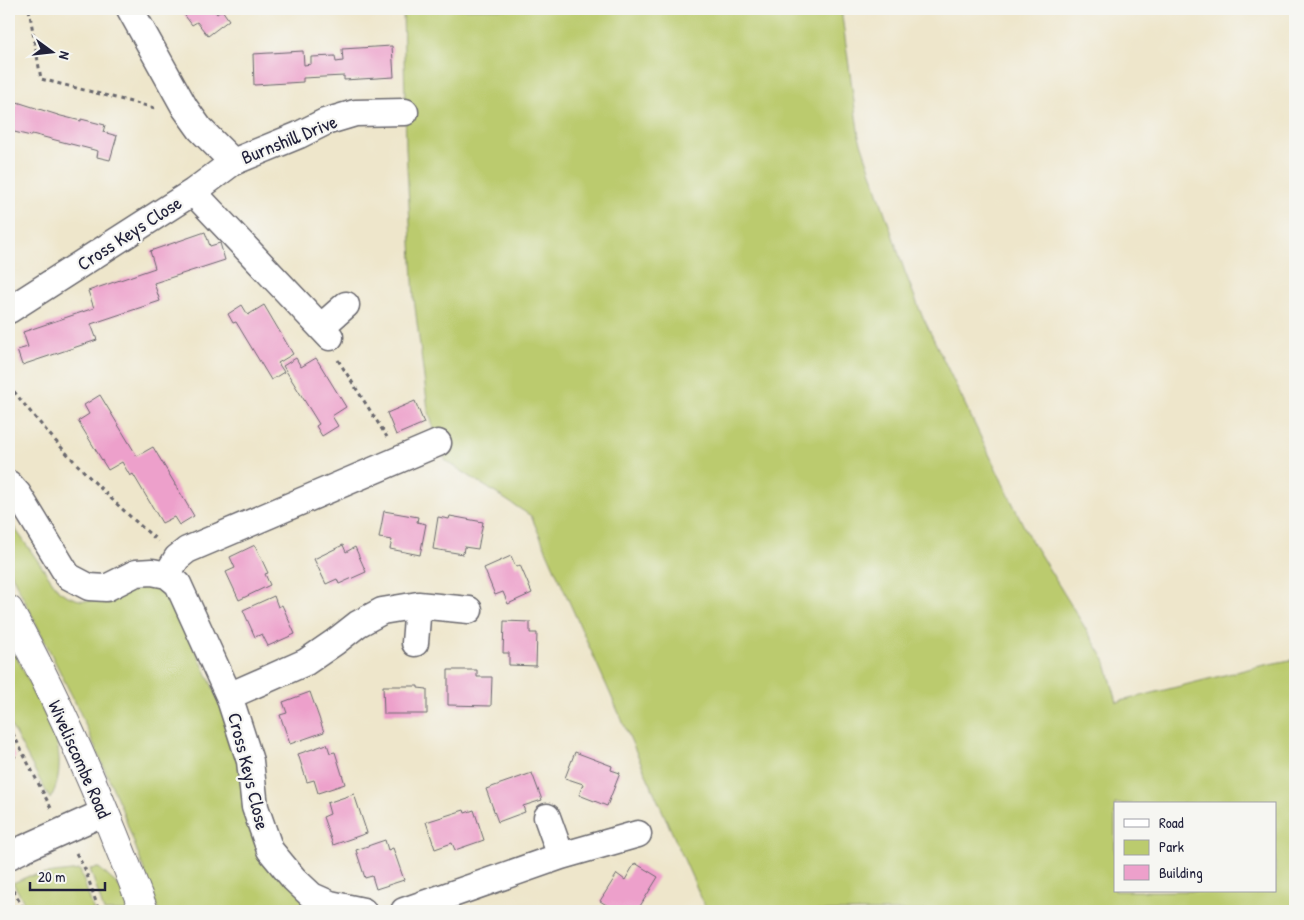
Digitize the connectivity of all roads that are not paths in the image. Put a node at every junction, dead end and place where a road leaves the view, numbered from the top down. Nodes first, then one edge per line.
1 (130, 9) edge
2 (405, 112) dead end
3 (233, 162) junction
4 (193, 192) junction
5 (346, 305) dead end
6 (9, 310) edge
7 (438, 443) dead end
8 (9, 484) edge
9 (172, 567) junction
10 (418, 606) junction
11 (9, 610) edge
12 (468, 610) dead end
13 (414, 643) dead end
14 (229, 696) junction
15 (105, 812) junction
16 (547, 817) dead end
17 (638, 834) dead end
18 (9, 856) edge
19 (561, 856) junction
20 (144, 911) edge
21 (363, 911) edge
22 (404, 911) edge

1 - 3 street, Burnshill Drive
2 - 3 street, Burnshill Drive
3 - 4 street, Burnshill Drive
4 - 5 street, Cross Keys Close
4 - 6 street, Cross Keys Close
7 - 9 street
8 - 9 street
9 - 14 street, Cross Keys Close
10 - 12 street, Cross Keys Close
10 - 13 street
10 - 14 street, Cross Keys Close
11 - 15 main road, Wiveliscombe Road
14 - 21 street, Cross Keys Close
15 - 18 street
15 - 20 main road, Wiveliscombe Road
16 - 19 street
17 - 19 street
19 - 22 street

